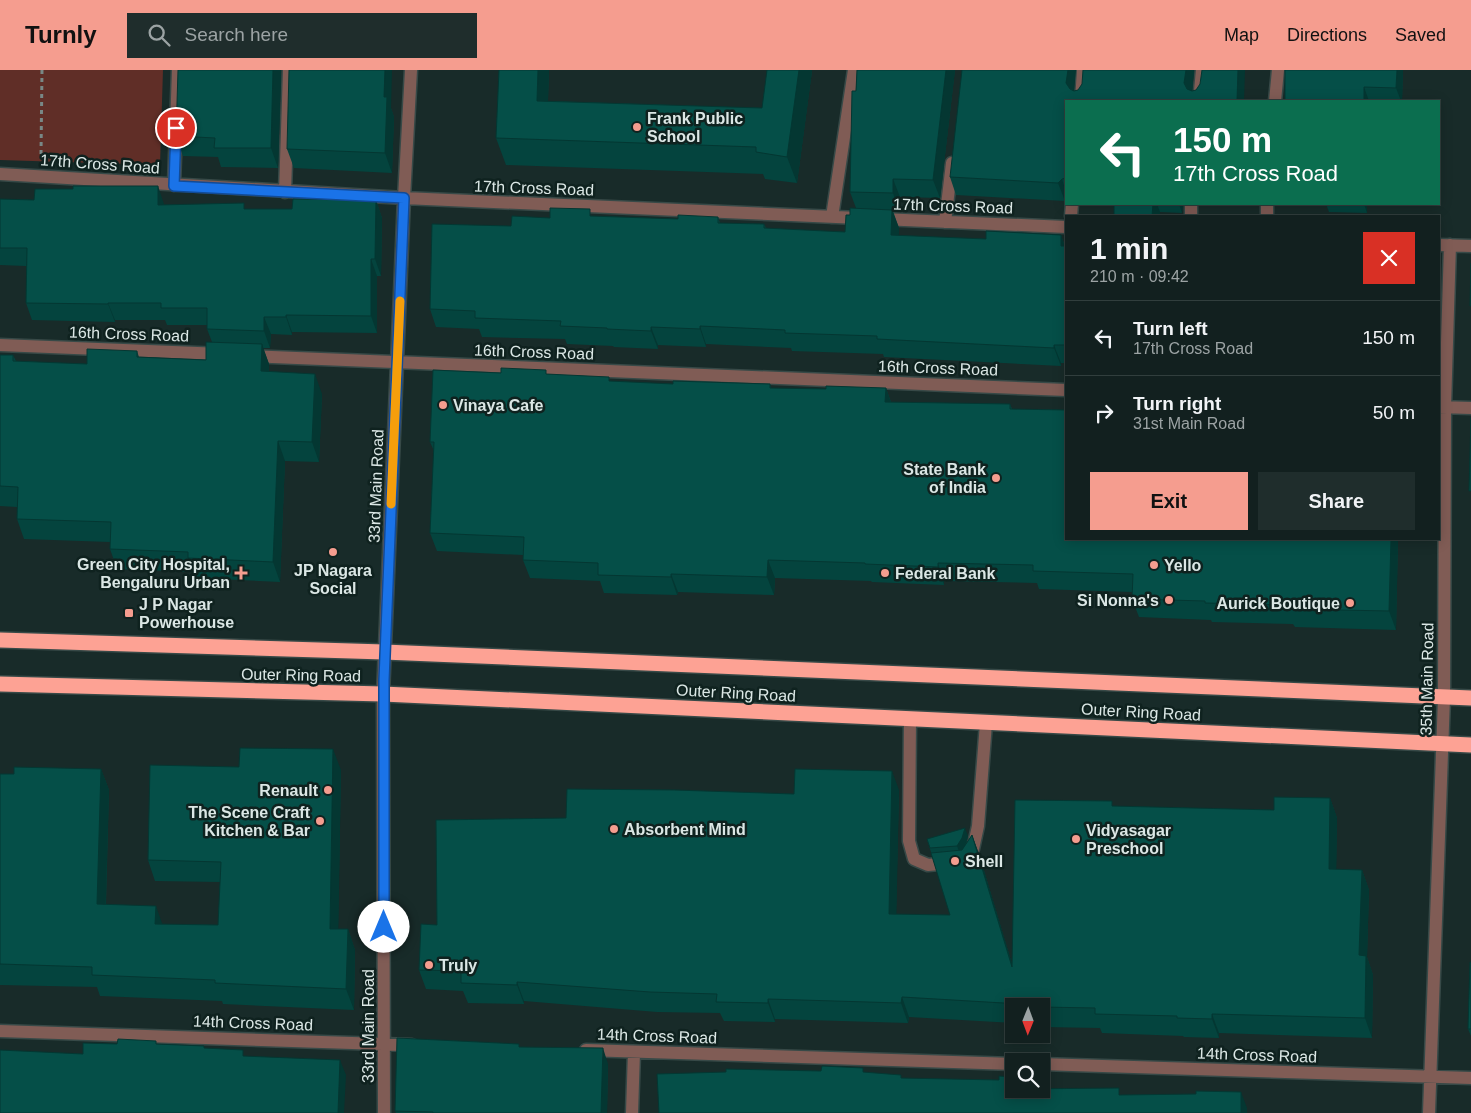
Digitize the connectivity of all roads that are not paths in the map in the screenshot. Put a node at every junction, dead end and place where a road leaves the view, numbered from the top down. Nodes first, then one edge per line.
1 (178, 70) edge
2 (289, 70) edge
3 (411, 70) edge
4 (854, 70) edge
5 (1084, 70) edge
6 (1202, 70) edge
7 (1278, 70) edge
8 (1081, 100) edge
9 (1199, 100) edge
10 (1275, 100) edge
11 (954, 146) edge
12 (0, 174) edge
13 (174, 186) junction
14 (285, 192) junction
15 (404, 198) junction
16 (832, 217) junction
17 (945, 222) junction
18 (1065, 227) edge
19 (1444, 245) edge
20 (1471, 246) edge
21 (0, 345) edge
22 (397, 362) junction
23 (1065, 390) edge
24 (1442, 407) edge
25 (1471, 408) edge
26 (0, 640) edge
27 (384, 652) junction
28 (0, 684) edge
29 (383, 694) junction
30 (1444, 698) junction
31 (1471, 698) edge
32 (910, 719) junction
33 (986, 722) junction
34 (1442, 745) junction
35 (1471, 745) edge
36 (0, 1031) edge
37 (384, 1044) junction
38 (424, 1045) edge
39 (574, 1050) edge
40 (634, 1052) junction
41 (1005, 1064) edge
42 (1050, 1064) edge
43 (1430, 1077) junction
44 (1471, 1078) edge
45 (384, 1113) edge
46 (632, 1113) edge
47 (1429, 1113) edge

1 - 13 street
2 - 14 street
3 - 15 street, 33rd Main Road
4 - 16 street
5 - 8 street
6 - 9 street
7 - 10 street
11 - 17 street
12 - 13 street, 17th Cross Road
13 - 14 street, 17th Cross Road
14 - 15 street, 17th Cross Road
15 - 16 street, 17th Cross Road
15 - 22 street, 33rd Main Road
16 - 17 street, 17th Cross Road
17 - 18 street, 17th Cross Road
19 - 20 street
19 - 24 street, 35th Main Road
21 - 22 street, 16th Cross Road
22 - 23 street, 16th Cross Road
22 - 27 street, 33rd Main Road
24 - 25 street
24 - 30 street, 35th Main Road
26 - 27 highway, Outer Ring Road
27 - 29 street, 33rd Main Road
27 - 30 highway, Outer Ring Road
28 - 29 highway, Outer Ring Road
29 - 32 highway, Outer Ring Road
29 - 37 street, 33rd Main Road
30 - 31 highway, Outer Ring Road
30 - 34 street, 35th Main Road
32 - 33 highway, Outer Ring Road
32 - 33 street
33 - 34 highway, Outer Ring Road
34 - 35 highway, Outer Ring Road
34 - 43 street, 35th Main Road
36 - 37 street, 14th Cross Road
37 - 38 street, 14th Cross Road
37 - 45 street, 33rd Main Road
39 - 40 street, 14th Cross Road
40 - 41 street, 14th Cross Road
40 - 46 street
42 - 43 street, 14th Cross Road
43 - 44 street, 14th Cross Road
43 - 47 street, 35th Main Road

